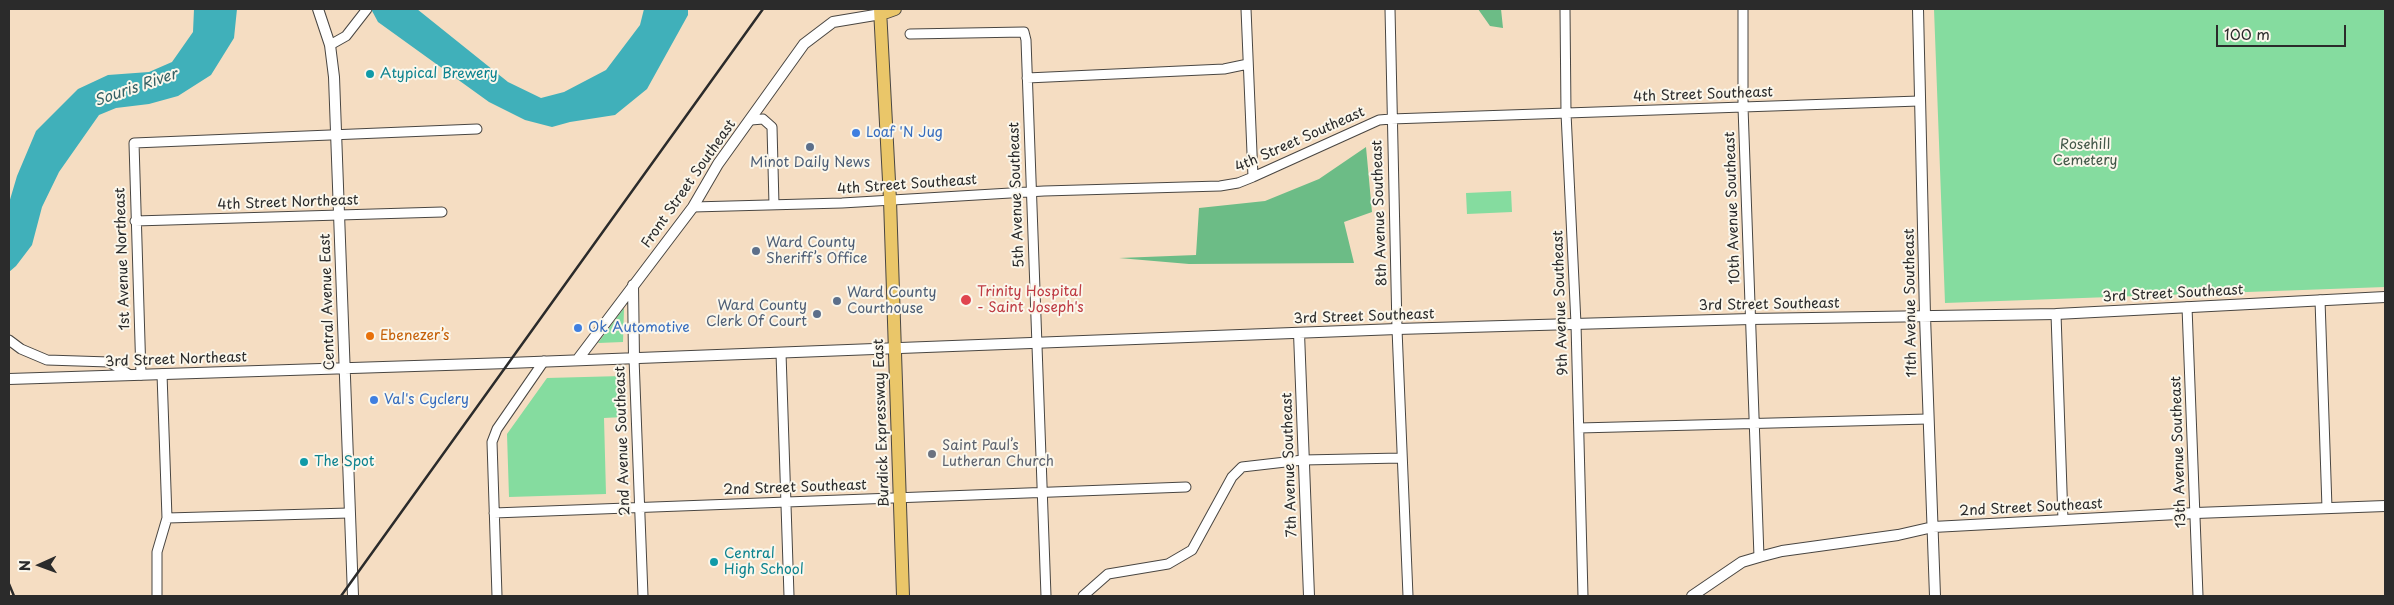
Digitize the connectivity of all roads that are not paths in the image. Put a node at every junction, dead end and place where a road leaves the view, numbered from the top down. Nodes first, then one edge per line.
1 (318, 9) edge
2 (368, 9) edge
3 (895, 9) edge
4 (1246, 9) edge
5 (1390, 9) edge
6 (1565, 9) edge
7 (1743, 9) edge
8 (1918, 9) edge
9 (881, 12) edge
10 (910, 34) dead end
11 (330, 44) junction
12 (1248, 64) junction
13 (1027, 78) junction
14 (1919, 101) junction
15 (1743, 107) junction
16 (1566, 113) junction
17 (1391, 119) junction
18 (751, 120) junction
19 (477, 129) dead end
20 (336, 134) junction
21 (1253, 177) junction
22 (1031, 191) junction
23 (890, 200) junction
24 (774, 205) junction
25 (692, 207) junction
26 (442, 212) dead end
27 (339, 215) junction
28 (135, 221) junction
29 (633, 284) junction
30 (2385, 297) edge
31 (2320, 300) junction
32 (2187, 308) junction
33 (2056, 314) junction
34 (1925, 316) junction
35 (1751, 319) junction
36 (1576, 324) junction
37 (1397, 329) junction
38 (1299, 333) junction
39 (9, 340) edge
40 (1037, 343) junction
41 (895, 347) junction
42 (781, 353) junction
43 (634, 358) junction
44 (578, 359) junction
45 (544, 361) junction
46 (344, 368) junction
47 (162, 374) junction
48 (136, 375) junction
49 (9, 379) edge
50 (1928, 419) junction
51 (1754, 422) junction
52 (1579, 428) junction
53 (1401, 458) junction
54 (1303, 460) junction
55 (1186, 487) dead end
56 (1041, 492) junction
57 (900, 499) junction
58 (786, 501) junction
59 (2385, 506) edge
60 (640, 508) junction
61 (2327, 508) junction
62 (349, 513) junction
63 (494, 513) junction
64 (2196, 513) junction
65 (167, 518) junction
66 (2064, 520) junction
67 (1933, 527) junction
68 (1759, 557) junction
69 (157, 596) edge
70 (353, 596) edge
71 (497, 596) edge
72 (644, 596) edge
73 (789, 596) edge
74 (903, 596) edge
75 (1046, 596) edge
76 (1083, 596) edge
77 (1308, 596) edge
78 (1408, 596) edge
79 (1583, 596) edge
80 (1692, 596) edge
81 (1935, 596) edge
82 (2198, 596) edge

1 - 11 street, Central Avenue East
2 - 11 street
3 - 9 main road
4 - 12 street
5 - 17 street, 8th Avenue Southeast
6 - 16 street, 9th Avenue Southeast
7 - 15 street, 10th Avenue Southeast
8 - 14 street, 11th Avenue Southeast
9 - 18 street, Front Street Southeast
9 - 23 main road, Burdick Expressway East
10 - 13 street, 5th Avenue Southeast
11 - 20 street, Central Avenue East
12 - 13 street
12 - 21 street
13 - 22 street, 5th Avenue Southeast
14 - 15 street, 4th Street Southeast
14 - 34 street, 11th Avenue Southeast
15 - 16 street, 4th Street Southeast
15 - 35 street, 10th Avenue Southeast
16 - 17 street, 4th Street Southeast
16 - 36 street, 9th Avenue Southeast
17 - 21 street, 4th Street Southeast
17 - 37 street, 8th Avenue Southeast
18 - 24 street
18 - 25 street, Front Street Southeast
19 - 20 street
20 - 27 street, Central Avenue East
20 - 28 street, 1st Avenue Northeast
21 - 22 street, 4th Street Southeast
22 - 23 street, 4th Street Southeast
22 - 40 street, 5th Avenue Southeast
23 - 24 street, 4th Street Southeast
23 - 41 main road, Burdick Expressway East
24 - 25 street, 4th Street Southeast
25 - 29 street, Front Street Southeast
26 - 27 street, 4th Street Northeast
27 - 28 street, 4th Street Northeast
27 - 46 street, Central Avenue East
28 - 48 street, 1st Avenue Northeast
29 - 43 street, 2nd Avenue Southeast
29 - 44 street, Front Street Southeast
30 - 31 street, 3rd Street Southeast
31 - 32 street, 3rd Street Southeast
31 - 61 street
32 - 33 street, 3rd Street Southeast
32 - 64 street, 13th Avenue Southeast
33 - 34 street, 3rd Street Southeast
33 - 66 street
34 - 35 street, 3rd Street Southeast
34 - 50 street, 11th Avenue Southeast
35 - 36 street, 3rd Street Southeast
35 - 51 street, 10th Avenue Southeast
36 - 37 street, 3rd Street Southeast
36 - 52 street, 9th Avenue Southeast
37 - 38 street, 3rd Street Southeast
37 - 53 street, 8th Avenue Southeast
38 - 40 street, 3rd Street Southeast
38 - 54 street, 7th Avenue Southeast
39 - 48 street
40 - 41 street, 3rd Street Southeast
40 - 56 street, 5th Avenue Southeast
41 - 42 street, 3rd Street Southeast
41 - 57 main road, Burdick Expressway East
42 - 43 street, 3rd Street Southeast
42 - 58 street
43 - 44 street, 3rd Street Southeast
43 - 60 street, 2nd Avenue Southeast
44 - 45 street, 3rd Street Southeast
45 - 46 street, 3rd Street Southeast
45 - 63 street
46 - 47 street, 3rd Street Northeast
46 - 62 street, Central Avenue East
47 - 48 street, 3rd Street Northeast
47 - 65 street
48 - 49 street, 3rd Street Northeast
50 - 51 street
50 - 67 street, 11th Avenue Southeast
51 - 52 street
51 - 68 street, 10th Avenue Southeast
52 - 79 street, 9th Avenue Southeast
53 - 54 street
53 - 78 street, 8th Avenue Southeast
54 - 76 street
54 - 77 street, 7th Avenue Southeast
55 - 56 street, 2nd Street Southeast
56 - 57 street, 2nd Street Southeast
56 - 75 street, 5th Avenue Southeast
57 - 58 street, 2nd Street Southeast
57 - 74 main road, Burdick Expressway East
58 - 60 street, 2nd Street Southeast
58 - 73 street
59 - 61 street, 2nd Street Southeast
60 - 63 street, 2nd Street Southeast
60 - 72 street, 2nd Avenue Southeast
61 - 64 street, 2nd Street Southeast
62 - 65 street
62 - 70 street, Central Avenue East
63 - 71 street
64 - 66 street, 2nd Street Southeast
64 - 82 street, 13th Avenue Southeast
65 - 69 street
66 - 67 street, 2nd Street Southeast
67 - 68 street, 2nd Street Southeast
67 - 81 street, 11th Avenue Southeast
68 - 80 street, 2nd Street Southeast

